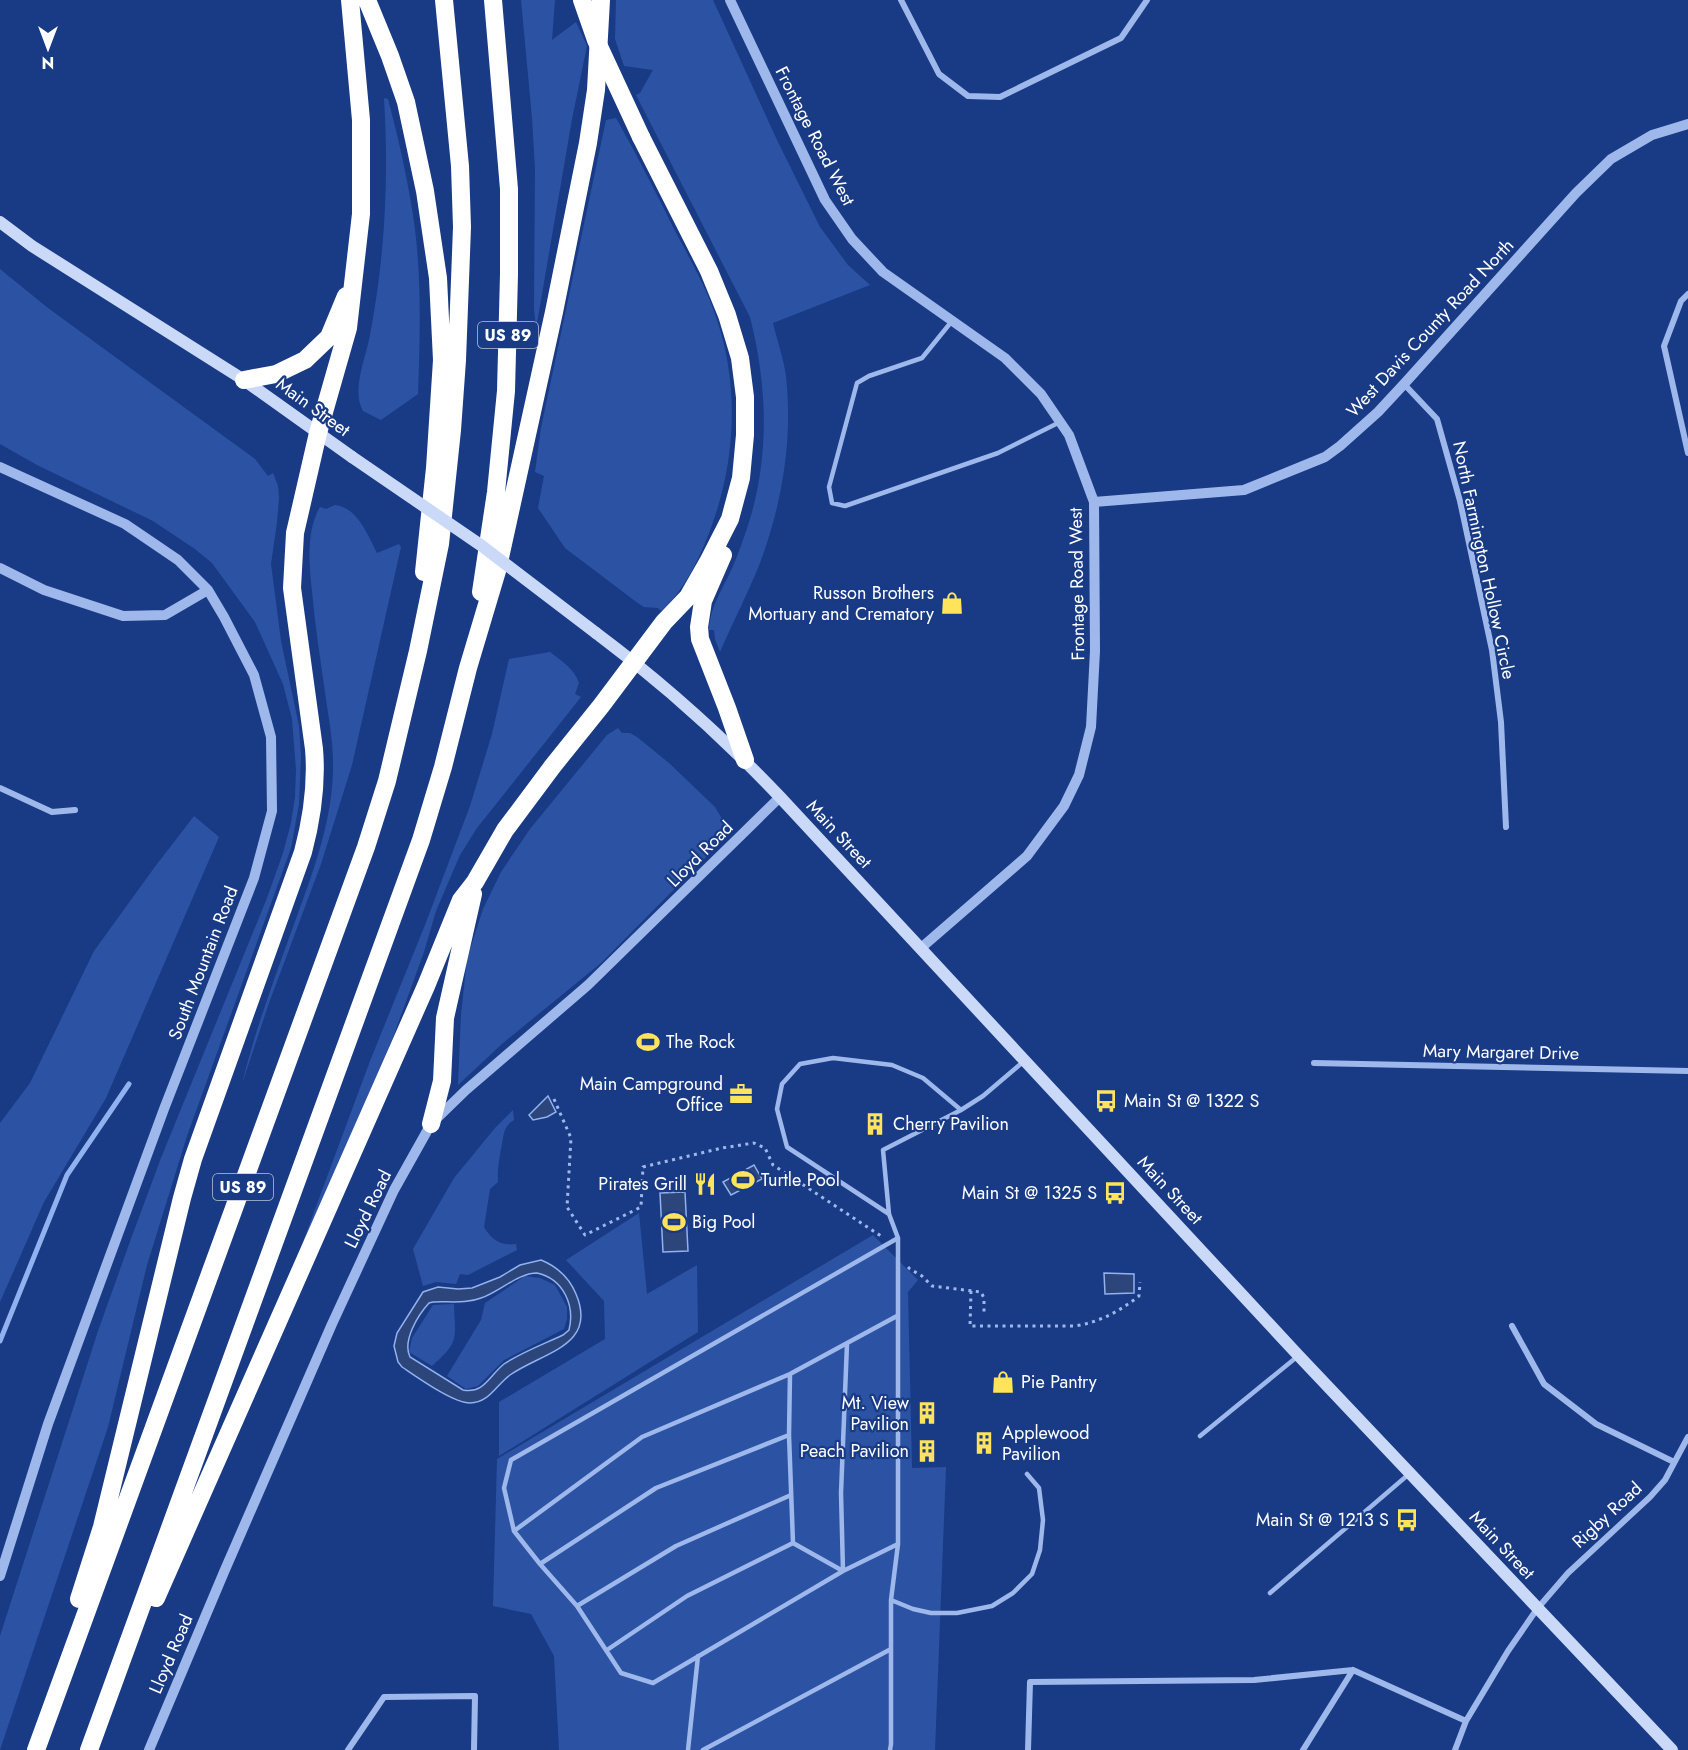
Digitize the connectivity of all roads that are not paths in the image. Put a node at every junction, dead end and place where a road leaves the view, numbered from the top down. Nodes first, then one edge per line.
1 (350, 0) edge
2 (367, 0) edge
3 (444, 0) edge
4 (493, 0) edge
5 (582, 0) edge
6 (601, 0) edge
7 (730, 0) edge
8 (901, 0) edge
9 (1147, 0) edge
10 (1688, 124) edge
11 (0, 222) edge
12 (354, 275) junction
13 (1688, 294) edge
14 (952, 321) junction
15 (244, 380) junction
16 (1404, 384) junction
17 (1060, 422) junction
18 (318, 433) junction
19 (1688, 453) edge
20 (0, 467) edge
21 (1094, 502) junction
22 (724, 531) junction
23 (0, 568) edge
24 (207, 590) junction
25 (424, 617) junction
26 (634, 662) junction
27 (468, 668) junction
28 (744, 760) junction
29 (0, 788) edge
30 (780, 797) junction
31 (75, 810) dead end
32 (1506, 827) dead end
33 (475, 882) junction
34 (921, 948) junction
35 (1025, 1060) junction
36 (1314, 1063) dead end
37 (1688, 1071) edge
38 (961, 1110) junction
39 (431, 1124) junction
40 (889, 1214) junction
41 (898, 1238) junction
42 (897, 1316) junction
43 (1512, 1326) dead end
44 (846, 1344) junction
45 (1298, 1355) junction
46 (790, 1374) junction
47 (789, 1435) junction
48 (1200, 1436) dead end
49 (1688, 1437) edge
50 (1674, 1462) junction
51 (1410, 1473) junction
52 (1027, 1474) dead end
53 (791, 1495) junction
54 (514, 1531) junction
55 (794, 1543) junction
56 (898, 1544) junction
57 (540, 1564) junction
58 (843, 1571) junction
59 (0, 1576) edge
60 (1270, 1593) dead end
61 (891, 1600) junction
62 (577, 1606) junction
63 (1537, 1609) junction
64 (891, 1649) junction
65 (607, 1650) junction
66 (698, 1656) junction
67 (1353, 1670) junction
68 (1466, 1721) junction
69 (92, 1742) edge
70 (35, 1750) edge
71 (149, 1750) edge
72 (348, 1750) edge
73 (474, 1750) edge
74 (688, 1750) edge
75 (703, 1750) edge
76 (890, 1750) edge
77 (1028, 1750) edge
78 (1303, 1750) edge
79 (1455, 1750) edge
80 (1672, 1750) edge

1 - 12 highway
2 - 25 highway
3 - 25 highway, US 89
4 - 27 highway, US 89
5 - 22 highway, bridge
6 - 27 highway
7 - 14 street, Frontage Road West
8 - 9 street
10 - 16 street, West Davis County Road North
11 - 15 main road, Main Street
12 - 15 highway
12 - 18 highway
13 - 19 street
14 - 17 street, Frontage Road West
14 - 17 lane
15 - 18 main road, Main Street
16 - 21 street, West Davis County Road North
16 - 32 street, North Farmington Hollow Circle
17 - 21 street, Frontage Road West
18 - 26 main road, Main Street, bridge
18 - 70 highway
20 - 24 street, South Mountain Road
21 - 34 street, Frontage Road West
22 - 26 highway
22 - 28 highway
23 - 24 street
24 - 59 street, South Mountain Road
25 - 70 highway, US 89
26 - 28 main road, Main Street
26 - 33 highway
27 - 69 highway, US 89
28 - 30 main road, Main Street
29 - 31 street
30 - 34 main road, Main Street
30 - 39 street, Lloyd Road
33 - 39 highway
33 - 69 highway
34 - 35 main road, Main Street
35 - 38 lane
35 - 45 main road, Main Street
36 - 37 street, Mary Margaret Drive
38 - 40 lane
38 - 40 lane
39 - 71 street, Lloyd Road
40 - 41 lane
41 - 42 lane
41 - 54 lane
42 - 44 lane
42 - 56 lane
43 - 50 street
44 - 46 lane
44 - 58 lane
45 - 48 lane
45 - 51 main road, Main Street
46 - 47 lane
46 - 54 lane
47 - 53 lane
47 - 57 lane
49 - 50 street, Rigby Road
50 - 63 street, Rigby Road
51 - 60 lane
51 - 63 main road, Main Street
52 - 61 lane
53 - 55 lane
53 - 62 lane
54 - 57 lane
55 - 58 lane
55 - 65 lane
56 - 58 lane
56 - 61 lane
57 - 62 lane
58 - 66 lane
61 - 64 lane
62 - 65 lane
63 - 68 street, Rigby Road
63 - 80 main road, Main Street
64 - 75 lane
64 - 76 lane
65 - 66 lane
66 - 74 lane
67 - 68 street
67 - 77 street
67 - 78 street
68 - 79 street, Rigby Road
72 - 73 street

